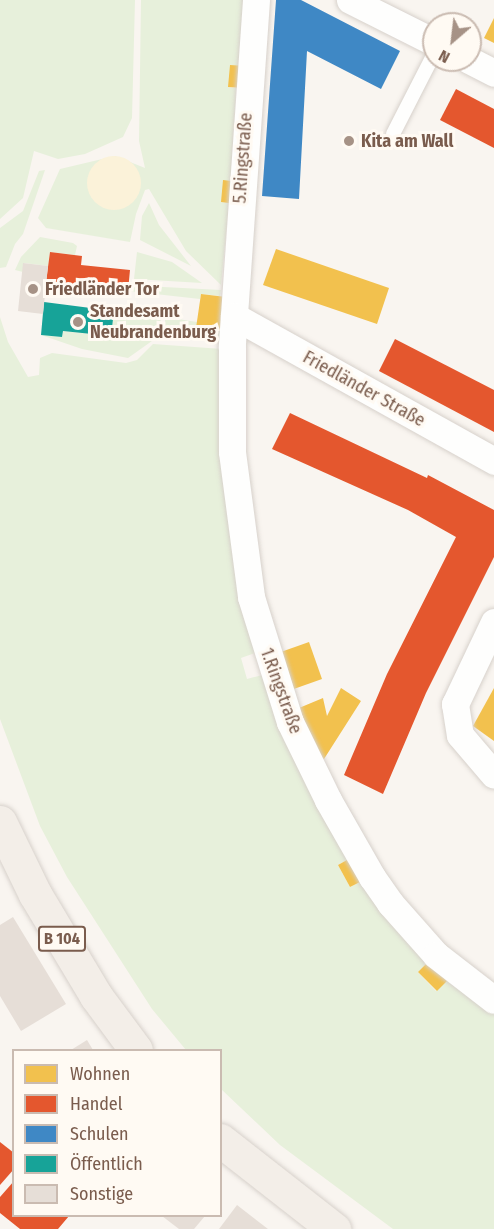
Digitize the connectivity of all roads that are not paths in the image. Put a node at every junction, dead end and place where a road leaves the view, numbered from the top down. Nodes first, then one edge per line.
1 (256, 0) edge
2 (350, 0) edge
3 (422, 36) edge
4 (425, 72) edge
5 (393, 134) dead end
6 (234, 316) junction
7 (494, 461) edge
8 (494, 622) edge
9 (494, 775) edge
10 (0, 822) edge
11 (494, 1000) edge
12 (135, 1049) edge
13 (222, 1142) edge
14 (334, 1229) edge

1 - 6 street, 5.Ringstraße
2 - 3 street
4 - 5 lane
6 - 7 street, Friedländer Straße
6 - 11 street, 1.Ringstraße
8 - 9 street
10 - 12 main road, B 104
13 - 14 main road

